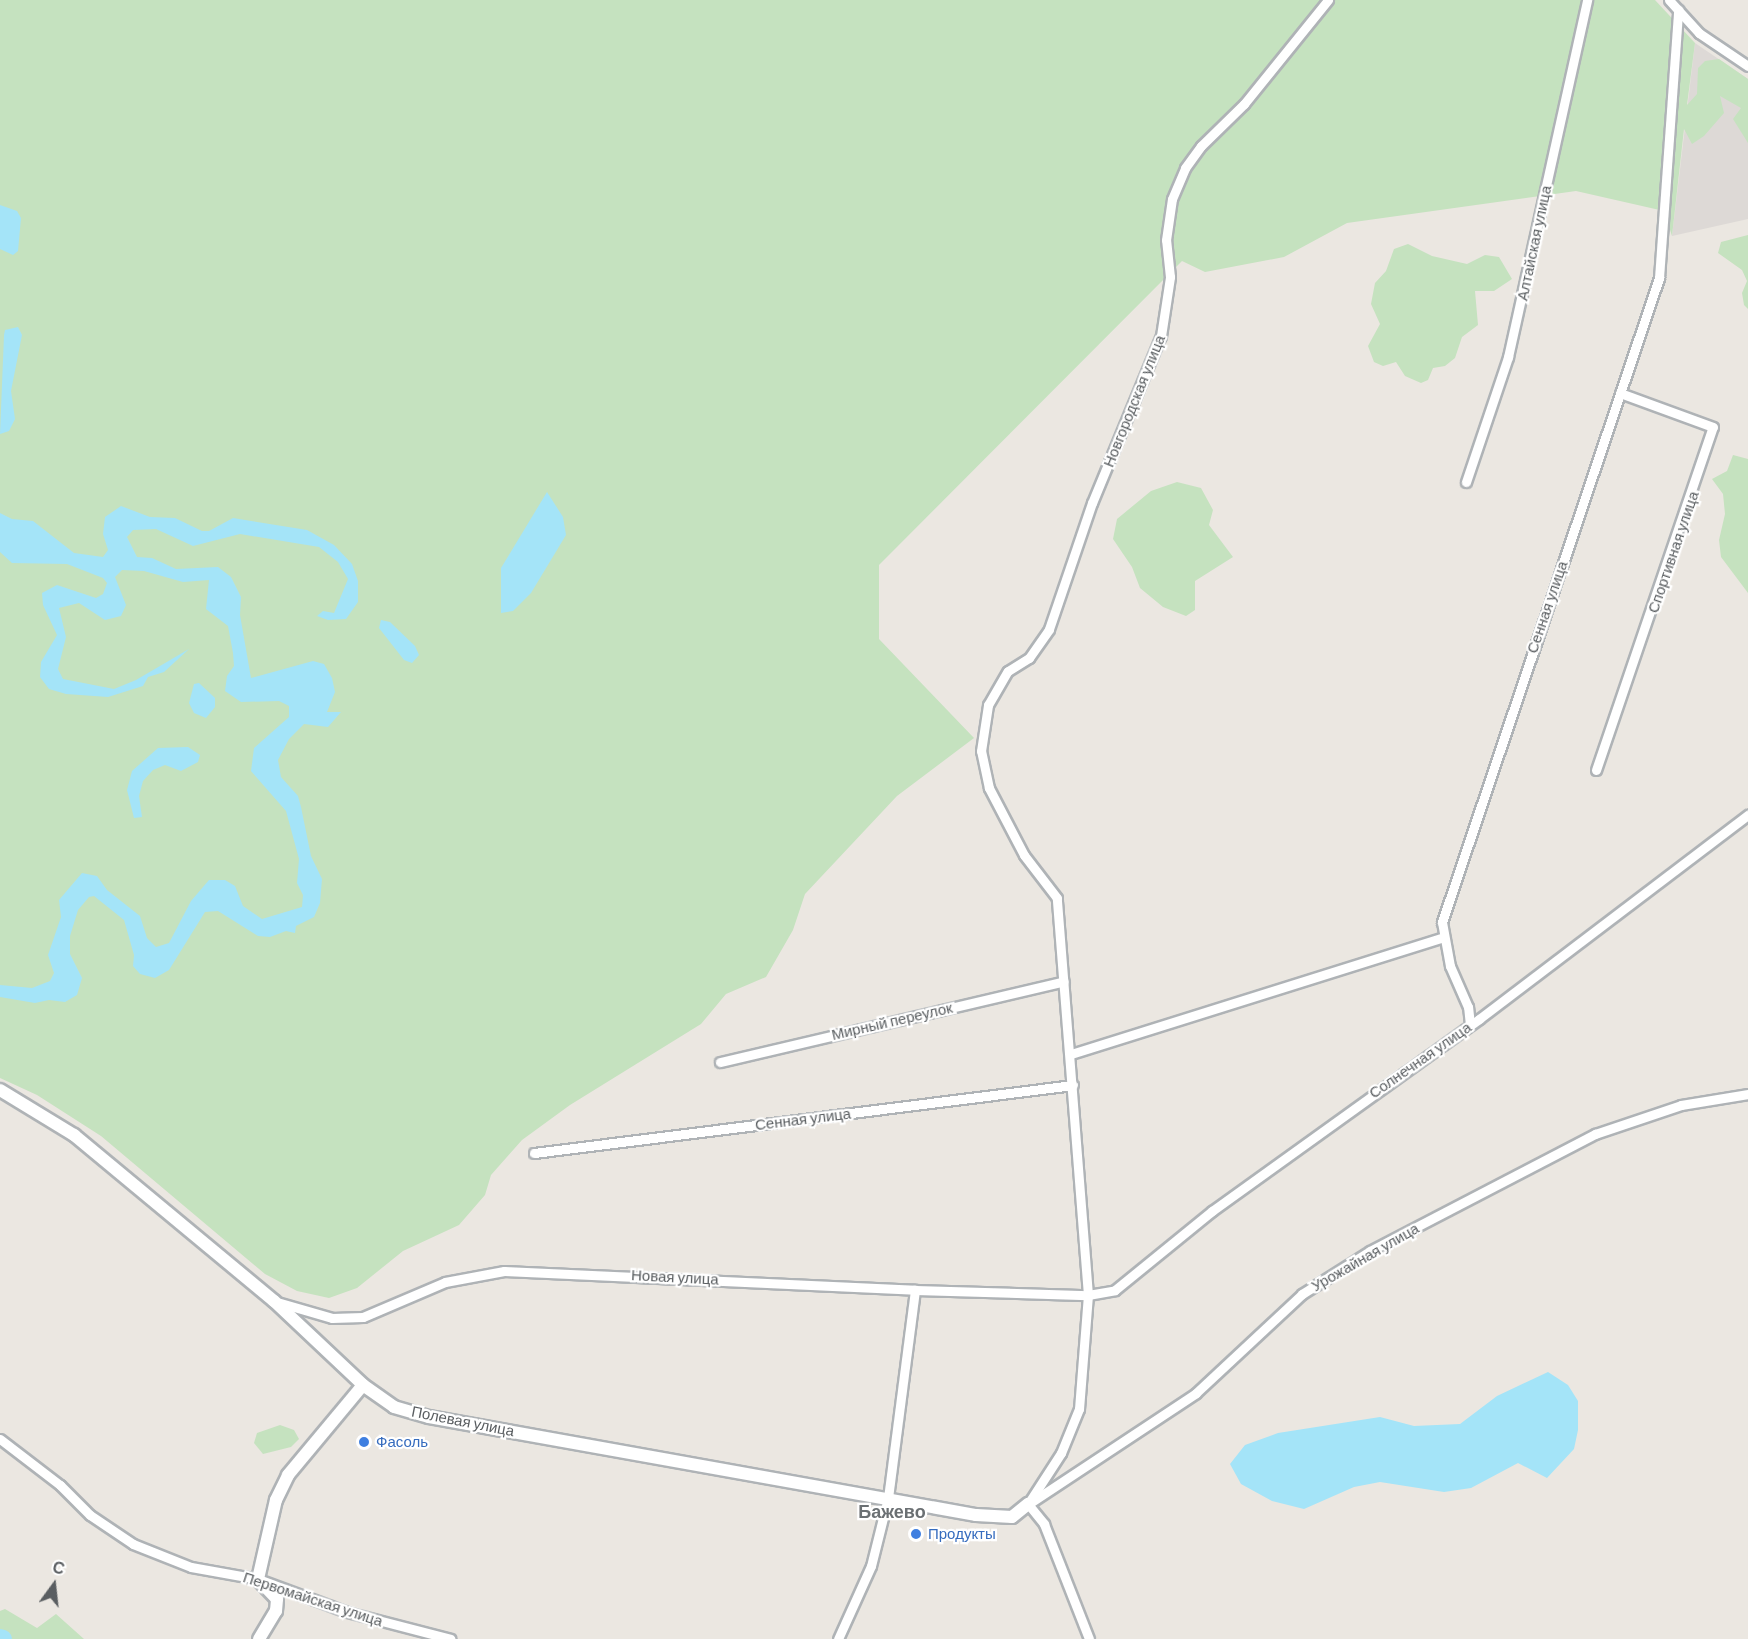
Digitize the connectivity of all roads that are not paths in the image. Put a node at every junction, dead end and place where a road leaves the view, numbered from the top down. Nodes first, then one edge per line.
1 (1328, 0) edge
2 (1587, 0) edge
3 (1669, 0) edge
4 (1678, 10) junction
5 (1748, 66) edge
6 (1620, 393) junction
7 (1466, 482) dead end
8 (1596, 770) dead end
9 (1748, 815) edge
10 (1444, 937) junction
11 (1064, 981) junction
12 (1470, 1025) junction
13 (1071, 1054) junction
14 (720, 1062) dead end
15 (1073, 1085) junction
16 (0, 1090) edge
17 (1748, 1094) edge
18 (534, 1153) dead end
19 (915, 1290) junction
20 (1088, 1295) junction
21 (274, 1301) junction
22 (363, 1385) junction
23 (0, 1439) edge
24 (888, 1498) junction
25 (1028, 1504) junction
26 (258, 1579) junction
27 (259, 1639) edge
28 (451, 1639) edge
29 (838, 1639) edge
30 (1089, 1639) edge

1 - 11 street, Новгородская улица
2 - 7 street, Алтайская улица
3 - 4 street
4 - 5 street
4 - 6 street, Сенная улица
6 - 8 street, Спортивная улица
6 - 10 street, Сенная улица
9 - 12 street, Солнечная улица
10 - 12 street, Сенная улица
10 - 13 street
11 - 13 street, Новгородская улица
11 - 14 street, Мирный переулок
12 - 20 street, Солнечная улица
13 - 15 street, Новгородская улица
15 - 18 street, Сенная улица
15 - 20 street, Новгородская улица
16 - 21 street, Полевая улица
17 - 25 street, Урожайная улица
19 - 20 street, Новая улица
19 - 21 street, Новая улица
19 - 24 street
20 - 25 street, Новгородская улица
21 - 22 street, Полевая улица
22 - 24 street, Полевая улица
22 - 26 street
23 - 26 street, Первомайская улица
24 - 25 street, Полевая улица
24 - 29 street
25 - 30 street
26 - 27 street
26 - 28 street, Первомайская улица

